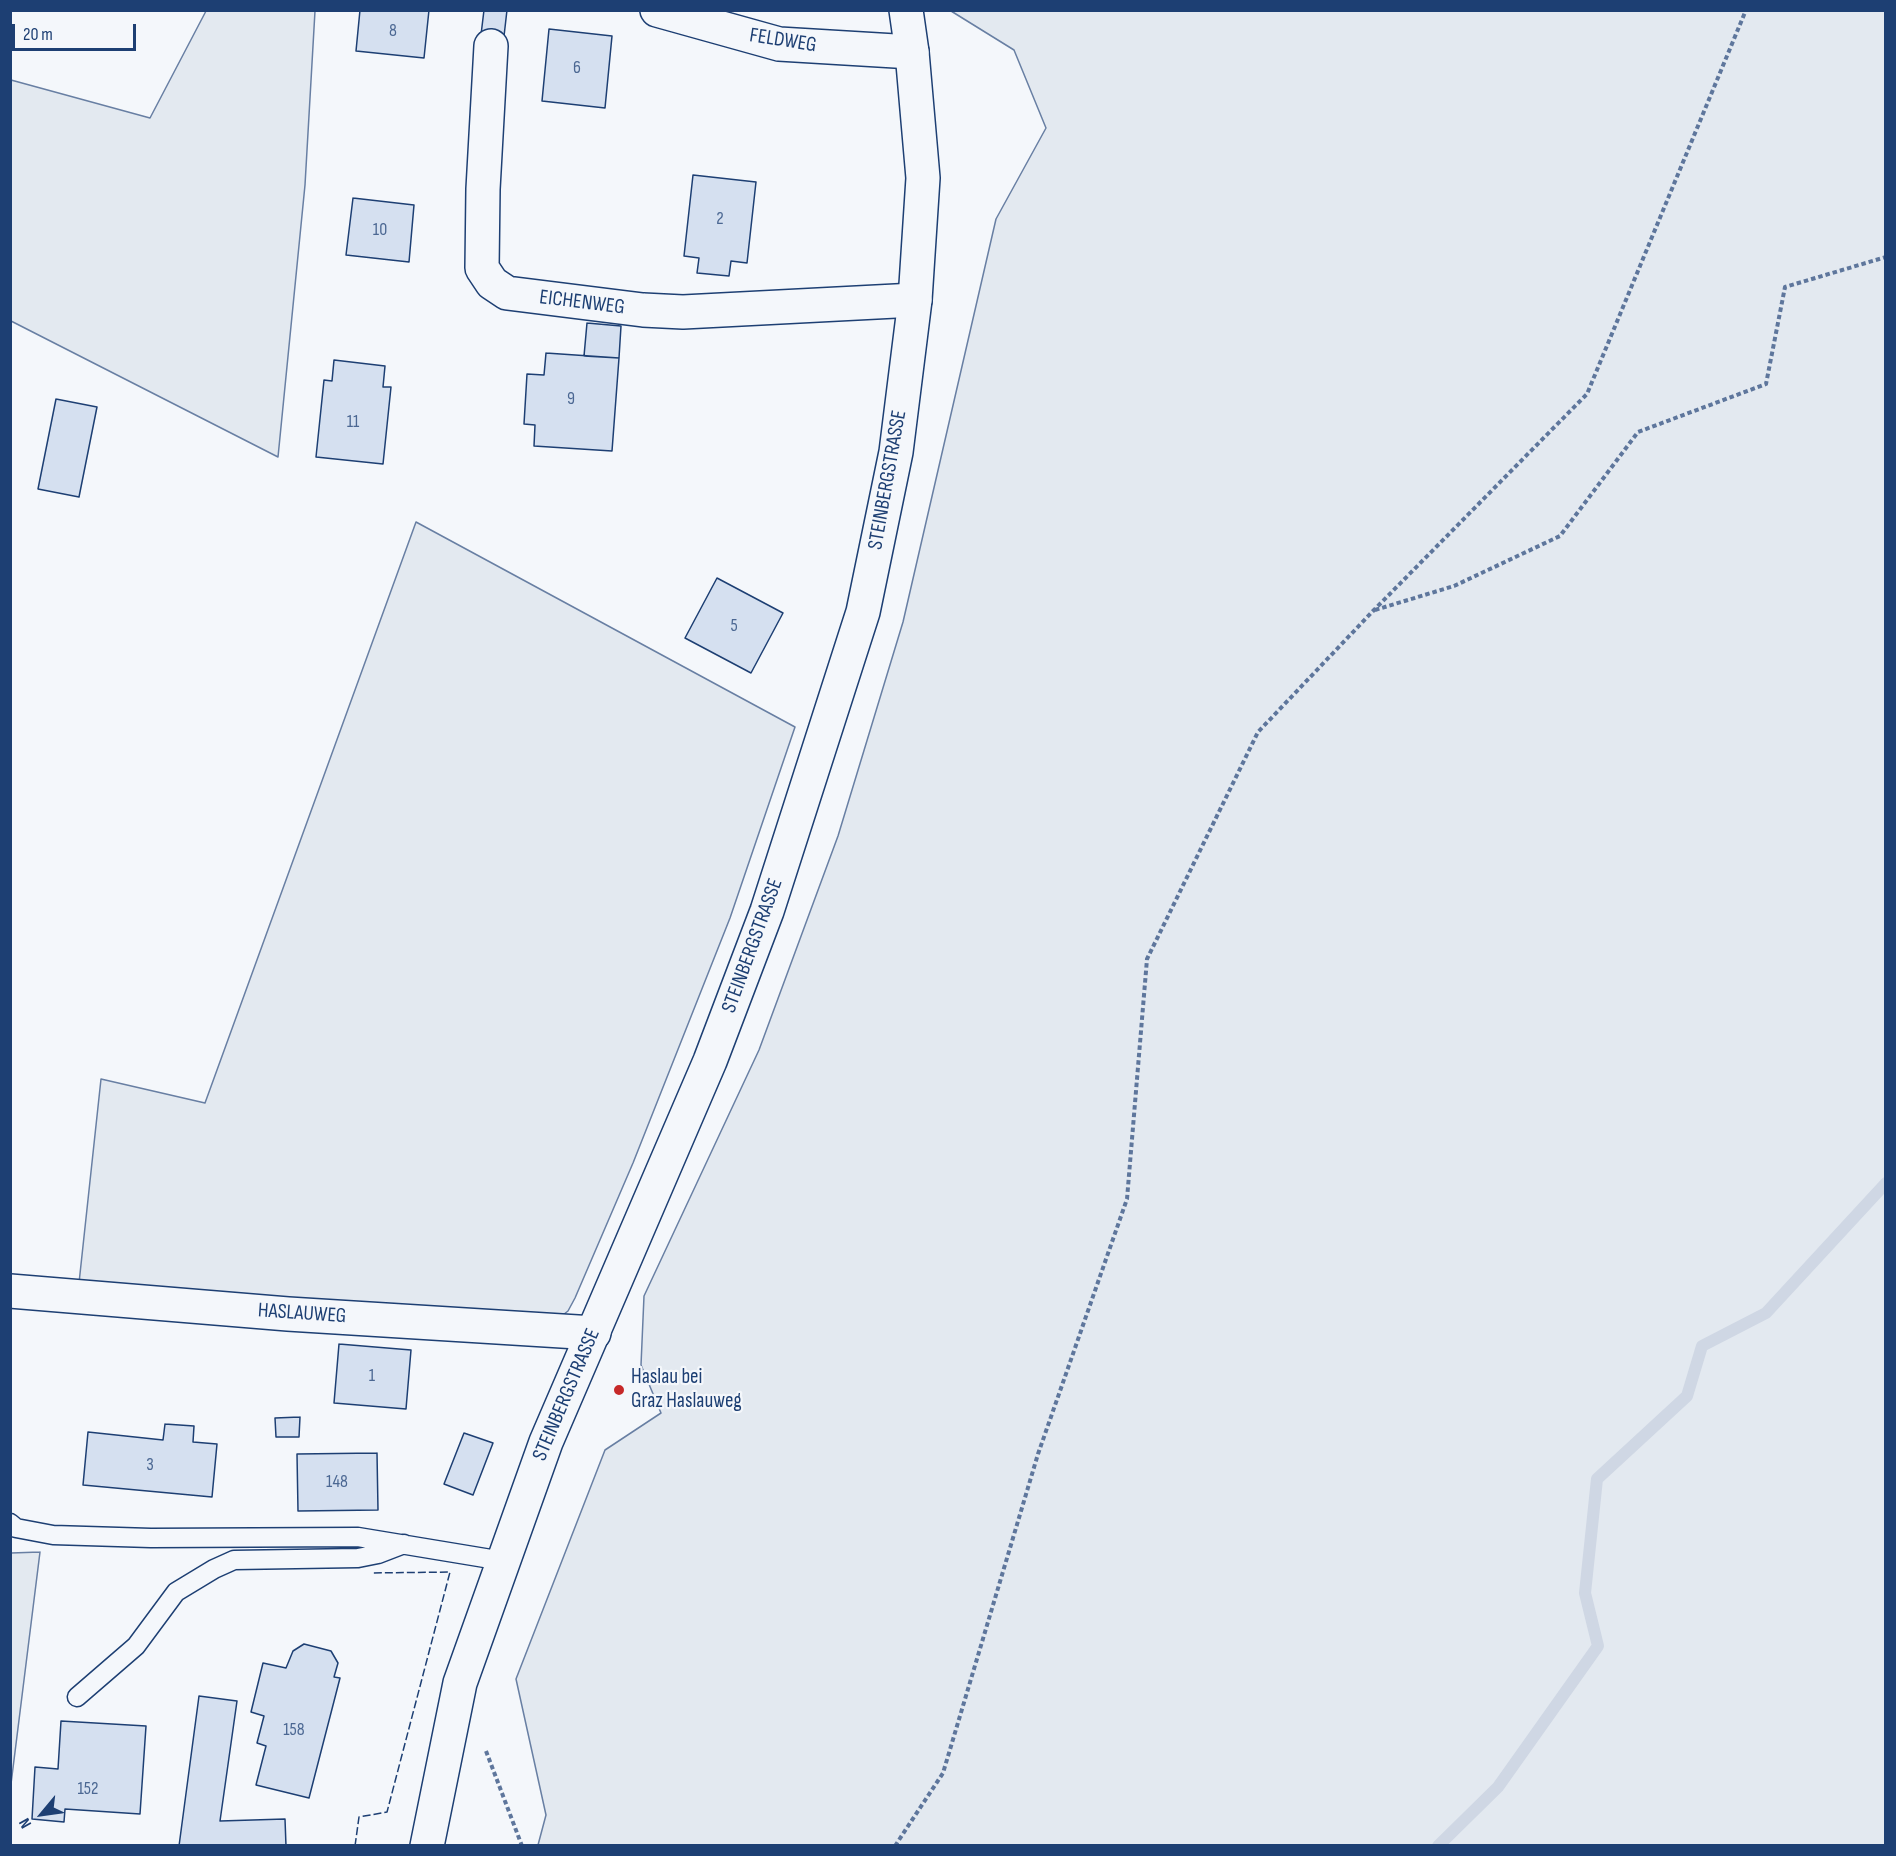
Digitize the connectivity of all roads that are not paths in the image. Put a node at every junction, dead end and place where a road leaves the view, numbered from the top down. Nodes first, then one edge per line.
1 (657, 10) edge
2 (906, 10) edge
3 (491, 45) dead end
4 (912, 52) junction
5 (915, 300) junction
6 (10, 1291) edge
7 (594, 1333) junction
8 (10, 1523) edge
9 (406, 1543) junction
10 (503, 1562) junction
11 (77, 1697) dead end
12 (428, 1845) edge

1 - 4 main road, FELDWEG
2 - 4 main road, STEINBERGSTRASSE
3 - 5 main road, EICHENWEG
4 - 5 main road, STEINBERGSTRASSE
5 - 7 main road, STEINBERGSTRASSE
6 - 7 main road, HASLAUWEG
7 - 10 main road, STEINBERGSTRASSE
8 - 9 lane
9 - 10 lane
9 - 11 lane
10 - 12 main road, STEINBERGSTRASSE

